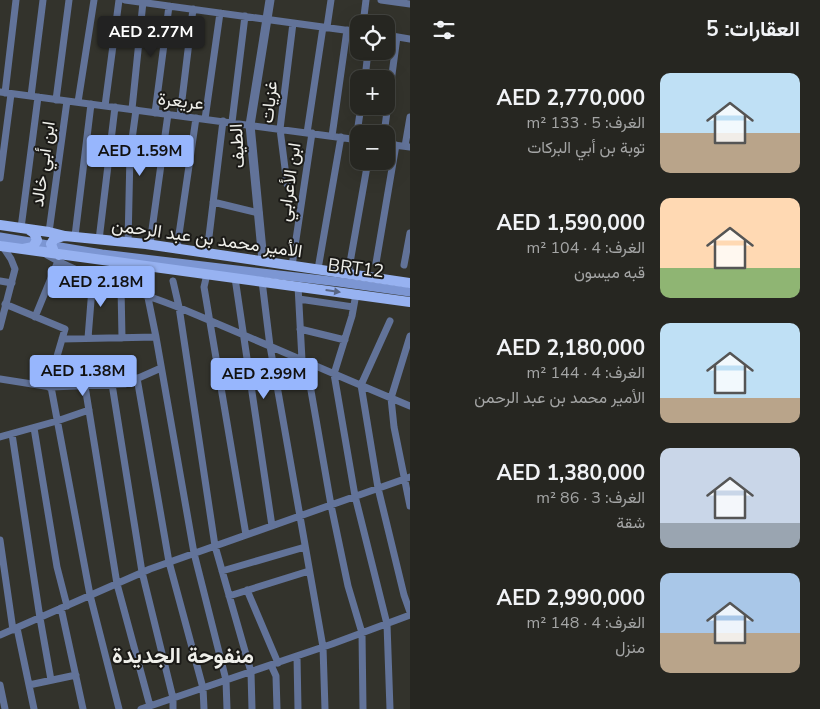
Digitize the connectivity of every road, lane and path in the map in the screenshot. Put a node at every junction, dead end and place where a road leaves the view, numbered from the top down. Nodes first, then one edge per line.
1 (16, 0) edge
2 (43, 0) edge
3 (69, 0) edge
4 (94, 0) edge
5 (119, 0) edge
6 (125, 0) edge
7 (270, 0) edge
8 (331, 0) edge
9 (366, 0) edge
10 (382, 0) edge
11 (144, 2) junction
12 (410, 4) edge
13 (169, 6) junction
14 (194, 9) junction
15 (220, 13) junction
16 (364, 15) edge
17 (245, 16) junction
18 (267, 19) junction
19 (293, 23) junction
20 (325, 27) junction
21 (346, 30) junction
22 (350, 31) edge
23 (397, 37) joint
24 (410, 39) edge
25 (5, 93) edge
26 (34, 97) junction
27 (56, 100) junction
28 (67, 101) junction
29 (78, 102) junction
30 (91, 104) junction
31 (105, 106) junction
32 (116, 107) junction
33 (134, 110) junction
34 (155, 112) junction
35 (168, 114) junction
36 (180, 116) junction
37 (410, 117) edge
38 (196, 118) junction
39 (206, 119) junction
40 (222, 121) junction
41 (232, 122) junction
42 (250, 125) junction
43 (385, 125) edge
44 (280, 129) junction
45 (309, 133) junction
46 (332, 136) junction
47 (341, 138) junction
48 (350, 139) edge
49 (396, 145) joint
50 (408, 147) edge
51 (366, 170) edge
52 (0, 178) edge
53 (287, 184) dead end
54 (213, 202) junction
55 (258, 212) junction
56 (0, 225) edge
57 (23, 228) junction
58 (49, 232) junction
59 (410, 233) edge
60 (70, 236) junction
61 (99, 240) junction
62 (36, 242) junction
63 (1, 243) edge
64 (128, 243) junction
65 (150, 244) junction
66 (177, 248) junction
67 (22, 249) junction
68 (48, 250) junction
69 (207, 253) junction
70 (58, 258) junction
71 (263, 261) junction
72 (376, 263) dead end
73 (404, 265) dead end
74 (146, 266) junction
75 (292, 266) junction
76 (318, 270) junction
77 (207, 274) junction
78 (348, 274) junction
79 (93, 276) junction
80 (235, 278) junction
81 (0, 281) edge
82 (173, 281) dead end
83 (262, 281) junction
84 (12, 283) junction
85 (410, 283) edge
86 (298, 286) junction
87 (121, 287) junction
88 (410, 292) edge
89 (356, 294) junction
90 (149, 298) junction
91 (299, 300) junction
92 (5, 304) junction
93 (410, 304) edge
94 (179, 307) junction
95 (353, 307) junction
96 (35, 317) junction
97 (210, 321) junction
98 (390, 321) dead end
99 (0, 327) edge
100 (300, 329) junction
101 (243, 335) junction
102 (410, 336) edge
103 (156, 337) junction
104 (88, 338) junction
105 (122, 338) junction
106 (62, 339) junction
107 (344, 340) junction
108 (270, 346) junction
109 (304, 361) junction
110 (161, 368) junction
111 (334, 374) junction
112 (137, 378) junction
113 (0, 379) edge
114 (112, 384) junction
115 (361, 385) junction
116 (85, 386) junction
117 (49, 387) junction
118 (391, 398) junction
119 (410, 406) edge
120 (89, 410) junction
121 (57, 421) junction
122 (34, 428) junction
123 (12, 434) junction
124 (0, 437) edge
125 (407, 478) edge
126 (378, 488) junction
127 (355, 496) junction
128 (331, 504) junction
129 (410, 506) edge
130 (299, 516) junction
131 (272, 526) junction
132 (246, 535) junction
133 (0, 540) edge
134 (216, 546) junction
135 (305, 547) junction
136 (194, 554) junction
137 (169, 562) junction
138 (222, 571) junction
139 (309, 571) junction
140 (142, 572) junction
141 (117, 584) junction
142 (247, 590) junction
143 (90, 595) junction
144 (230, 596) junction
145 (64, 607) junction
146 (410, 614) edge
147 (40, 618) junction
148 (387, 624) junction
149 (15, 629) junction
150 (362, 633) junction
151 (0, 635) edge
152 (323, 647) junction
153 (297, 656) junction
154 (274, 664) junction
155 (251, 672) junction
156 (76, 675) junction
157 (52, 680) junction
158 (226, 680) junction
159 (0, 685) edge
160 (29, 685) junction
161 (203, 688) junction
162 (173, 698) junction
163 (146, 708) edge
164 (5, 709) edge
165 (34, 709) edge
166 (83, 709) edge
167 (119, 709) edge
168 (173, 709) edge
169 (204, 709) edge
170 (227, 709) edge
171 (252, 709) edge
172 (277, 709) edge
173 (298, 709) edge
174 (325, 709) edge
175 (363, 709) edge
176 (390, 709) edge

1 - 25 street
2 - 26 street
3 - 27 street, ابن أبي خالد
4 - 29 street
5 - 31 street
6 - 11 street
7 - 18 street, الطيف
8 - 20 street, ابن الأعرابي
9 - 16 street
10 - 12 street
11 - 13 street
11 - 33 street
13 - 14 street
13 - 34 street
14 - 15 street
14 - 36 street
15 - 17 street
15 - 39 street
17 - 18 street
17 - 41 street
18 - 19 street
18 - 42 street, الطيف
19 - 20 street
19 - 44 street, غزيات
20 - 21 street
20 - 45 street, ابن الأعرابي
21 - 22 street
21 - 46 street
23 - 24 street
23 - 43 street
25 - 26 street, عريعرة
25 - 52 street
26 - 27 street, عريعرة
26 - 57 street
27 - 28 street, عريعرة
28 - 29 street, عريعرة
28 - 58 street, ابن أبي خالد
29 - 30 street, عريعرة
30 - 31 street, عريعرة
30 - 60 street
31 - 32 street, عريعرة
32 - 33 street, عريعرة
32 - 61 street
33 - 34 street, عريعرة
33 - 64 street
34 - 35 street, عريعرة
35 - 36 street, عريعرة
35 - 65 street
36 - 38 street, عريعرة
37 - 50 street
38 - 39 street, عريعرة
38 - 66 street
39 - 40 street, عريعرة
40 - 41 street, عريعرة
40 - 54 street
41 - 42 street, عريعرة
42 - 44 street, عريعرة
42 - 55 street, الطيف
44 - 45 street, عريعرة
44 - 53 street, غزيات
45 - 46 street, عريعرة
45 - 75 street, ابن الأعرابي
46 - 47 street, عريعرة
47 - 48 street, عريعرة
47 - 76 street
49 - 50 street
49 - 72 street
51 - 78 street
54 - 55 street
54 - 69 street
55 - 71 street, الطيف
56 - 57 main road, الأمير محمد بن عبد الرحمن
57 - 58 main road, الأمير محمد بن عبد الرحمن
57 - 62 main road
58 - 60 main road, الأمير محمد بن عبد الرحمن
59 - 73 street
60 - 61 main road, الأمير محمد بن عبد الرحمن
60 - 68 main road
61 - 64 main road, الأمير محمد بن عبد الرحمن
62 - 63 main road, BRT12
62 - 67 main road
62 - 68 main road, BRT12
63 - 67 main road
63 - 84 street
64 - 65 main road, الأمير محمد بن عبد الرحمن
65 - 66 main road, الأمير محمد بن عبد الرحمن
66 - 69 main road, الأمير محمد بن عبد الرحمن
67 - 68 main road
68 - 70 main road
68 - 88 main road, BRT12
69 - 71 main road, الأمير محمد بن عبد الرحمن
70 - 74 main road, الأمير محمد بن عبد الرحمن
70 - 79 street
70 - 96 street
71 - 75 main road, الأمير محمد بن عبد الرحمن
74 - 77 main road, الأمير محمد بن عبد الرحمن
74 - 90 street
75 - 76 main road, الأمير محمد بن عبد الرحمن
76 - 78 main road, الأمير محمد بن عبد الرحمن
77 - 80 main road, الأمير محمد بن عبد الرحمن
77 - 97 street
78 - 85 main road, الأمير محمد بن عبد الرحمن
79 - 87 street
79 - 104 street
80 - 83 main road, الأمير محمد بن عبد الرحمن
80 - 101 street
81 - 84 street
82 - 94 street
83 - 86 main road, الأمير محمد بن عبد الرحمن
83 - 108 street
84 - 92 street
86 -> 89 main road, الأمير محمد بن عبد الرحمن
86 - 91 street
87 - 90 street
87 - 105 street
89 - 93 main road, الأمير محمد بن عبد الرحمن
89 - 95 street
90 - 94 street
90 - 103 street
91 - 95 street
91 - 100 street
92 - 96 street
92 - 99 street
94 - 97 street
94 - 134 street
95 - 107 street
96 - 106 street
97 - 101 street
97 - 132 street
98 - 115 street
100 - 107 street
100 - 109 street
101 - 108 street
101 - 131 street
102 - 118 street
103 - 105 street
103 - 110 street
104 - 105 street
104 - 106 street
106 - 117 street
107 - 111 street
108 - 109 street
108 - 130 street
109 - 111 street
109 - 128 street
110 - 112 street
110 - 136 street
111 - 115 street
111 - 127 street
112 - 114 street
112 - 137 street
113 - 117 street
114 - 116 street
114 - 140 street
115 - 118 street
115 - 126 street
116 - 117 street
116 - 120 street
117 - 121 street
118 - 119 street
118 - 125 street
120 - 121 street
120 - 141 street
121 - 122 street
121 - 143 street
122 - 123 street
122 - 145 street
123 - 124 street
123 - 147 street
125 - 126 street
125 - 129 street
126 - 127 street
126 - 146 street
127 - 128 street
127 - 148 street
128 - 130 street
128 - 150 street
130 - 131 street
130 - 135 street
131 - 132 street
132 - 134 street
133 - 149 street
134 - 136 street
134 - 138 street
135 - 138 street
135 - 139 street
136 - 137 street
136 - 158 street
137 - 140 street
137 - 161 street
138 - 144 street
139 - 142 street
139 - 152 street
140 - 141 street
140 - 162 street
141 - 143 street
141 - 163 street
142 - 144 street
142 - 154 street
143 - 145 street
143 - 167 street
144 - 155 street
145 - 147 street
145 - 156 street
146 - 148 street
147 - 149 street
147 - 157 street
148 - 150 street
148 - 176 street
149 - 151 street
149 - 160 street
150 - 152 street
150 - 175 street
152 - 153 street
152 - 174 street
153 - 154 street
153 - 173 street
154 - 155 street
154 - 172 street
155 - 158 street
155 - 171 street
156 - 157 street
156 - 166 street
157 - 160 street
158 - 161 street
158 - 170 street
159 - 164 street
160 - 165 street
161 - 162 street
161 - 169 street
162 - 163 street
162 - 168 street

